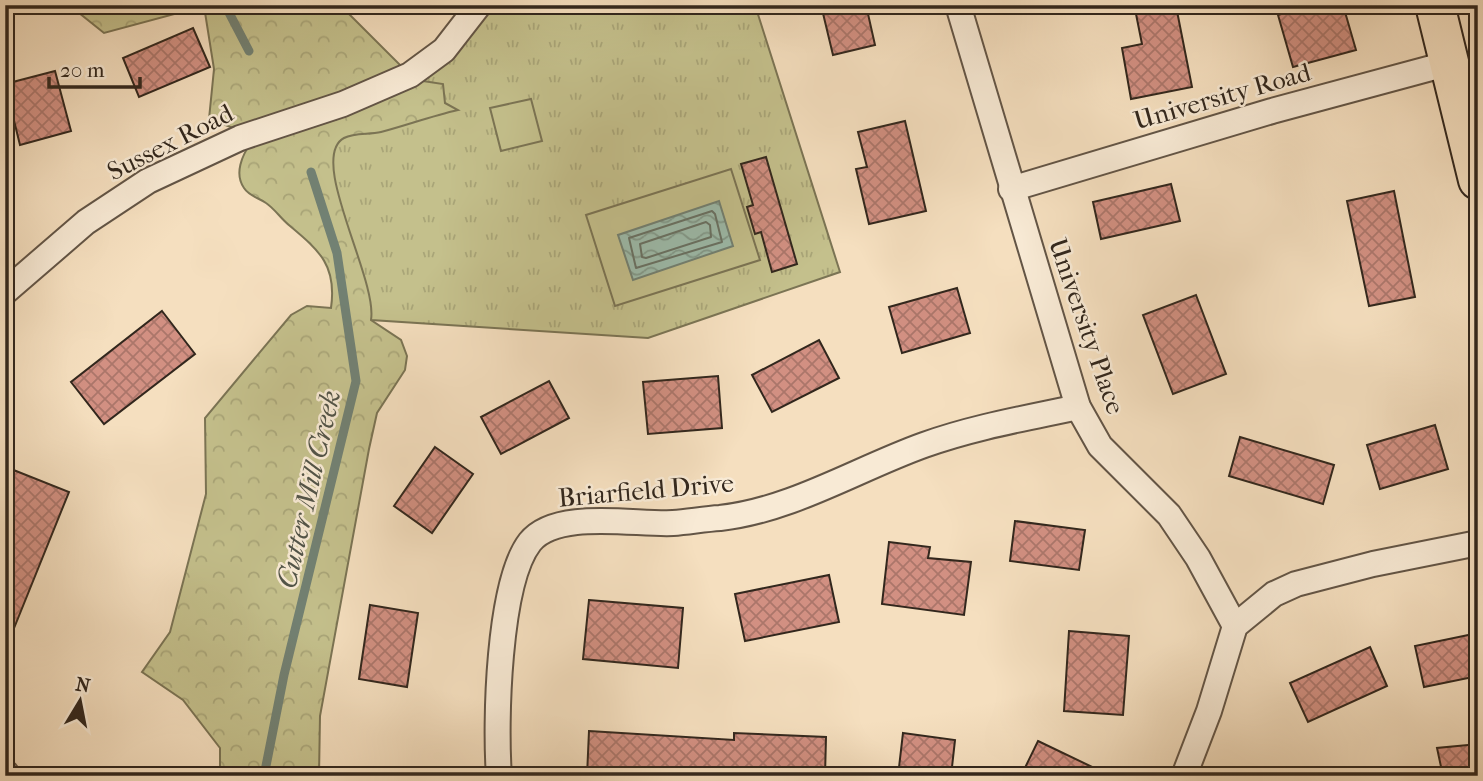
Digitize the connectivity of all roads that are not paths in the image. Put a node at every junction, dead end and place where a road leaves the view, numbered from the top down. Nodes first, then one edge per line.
1 (479, 5) edge
2 (958, 5) edge
3 (1435, 5) edge
4 (1450, 63) junction
5 (1478, 180) edge
6 (1011, 189) junction
7 (5, 292) edge
8 (1078, 407) junction
9 (1478, 543) edge
10 (1235, 626) junction
11 (499, 776) edge
12 (1184, 776) edge

1 - 7 street, Sussex Road
2 - 6 street, University Place
3 - 4 main road
4 - 5 main road
4 - 6 street, University Road
6 - 8 street, University Place
8 - 10 street, University Place
8 - 11 street, Briarfield Drive
9 - 10 street
10 - 12 street

